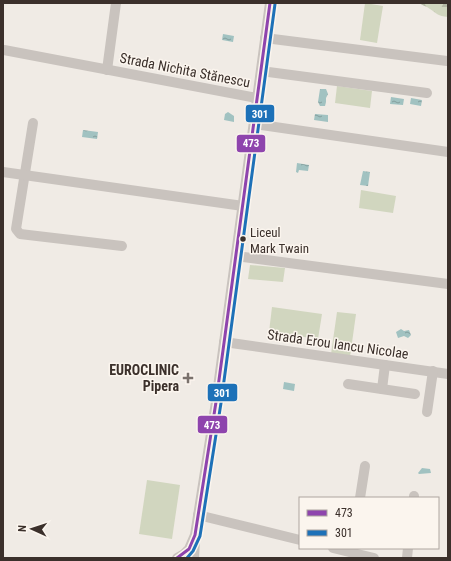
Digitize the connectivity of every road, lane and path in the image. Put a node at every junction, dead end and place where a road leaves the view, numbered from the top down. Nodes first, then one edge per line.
1 (116, 3) edge
2 (270, 3) edge
3 (265, 38) junction
4 (4, 50) edge
5 (447, 61) edge
6 (107, 70) junction
7 (261, 71) junction
8 (427, 93) dead end
9 (257, 98) junction
10 (33, 123) dead end
11 (254, 124) junction
12 (448, 152) edge
13 (3, 172) edge
14 (25, 175) junction
15 (243, 206) junction
16 (122, 246) dead end
17 (236, 256) junction
18 (448, 284) edge
19 (224, 342) junction
20 (385, 365) junction
21 (433, 371) junction
22 (448, 374) edge
23 (348, 384) dead end
24 (382, 389) junction
25 (415, 394) dead end
26 (427, 412) dead end
27 (364, 466) dead end
28 (360, 497) edge
29 (198, 515) junction
30 (299, 540) edge
31 (343, 549) edge
32 (353, 550) edge
33 (187, 557) edge
34 (374, 558) edge

1 - 6 street, Strada Nichita Stănescu
2 - 3 street
3 - 5 street
3 - 7 street
4 - 6 street, Strada Nichita Stănescu
6 - 9 street, Strada Nichita Stănescu
7 - 8 street
7 - 9 street
9 - 11 street
10 - 14 street
11 - 12 street
11 - 15 street
13 - 14 street
14 - 15 street
14 - 16 street
15 - 17 street
17 - 18 street
17 - 19 street
19 - 20 street, Strada Erou Iancu Nicolae
19 - 29 street
20 - 21 street, Strada Erou Iancu Nicolae
20 - 24 street
21 - 22 street, Strada Erou Iancu Nicolae
21 - 26 street
23 - 24 street
24 - 25 street
27 - 28 street
29 - 30 street
29 - 33 street
31 - 32 street
32 - 34 street

